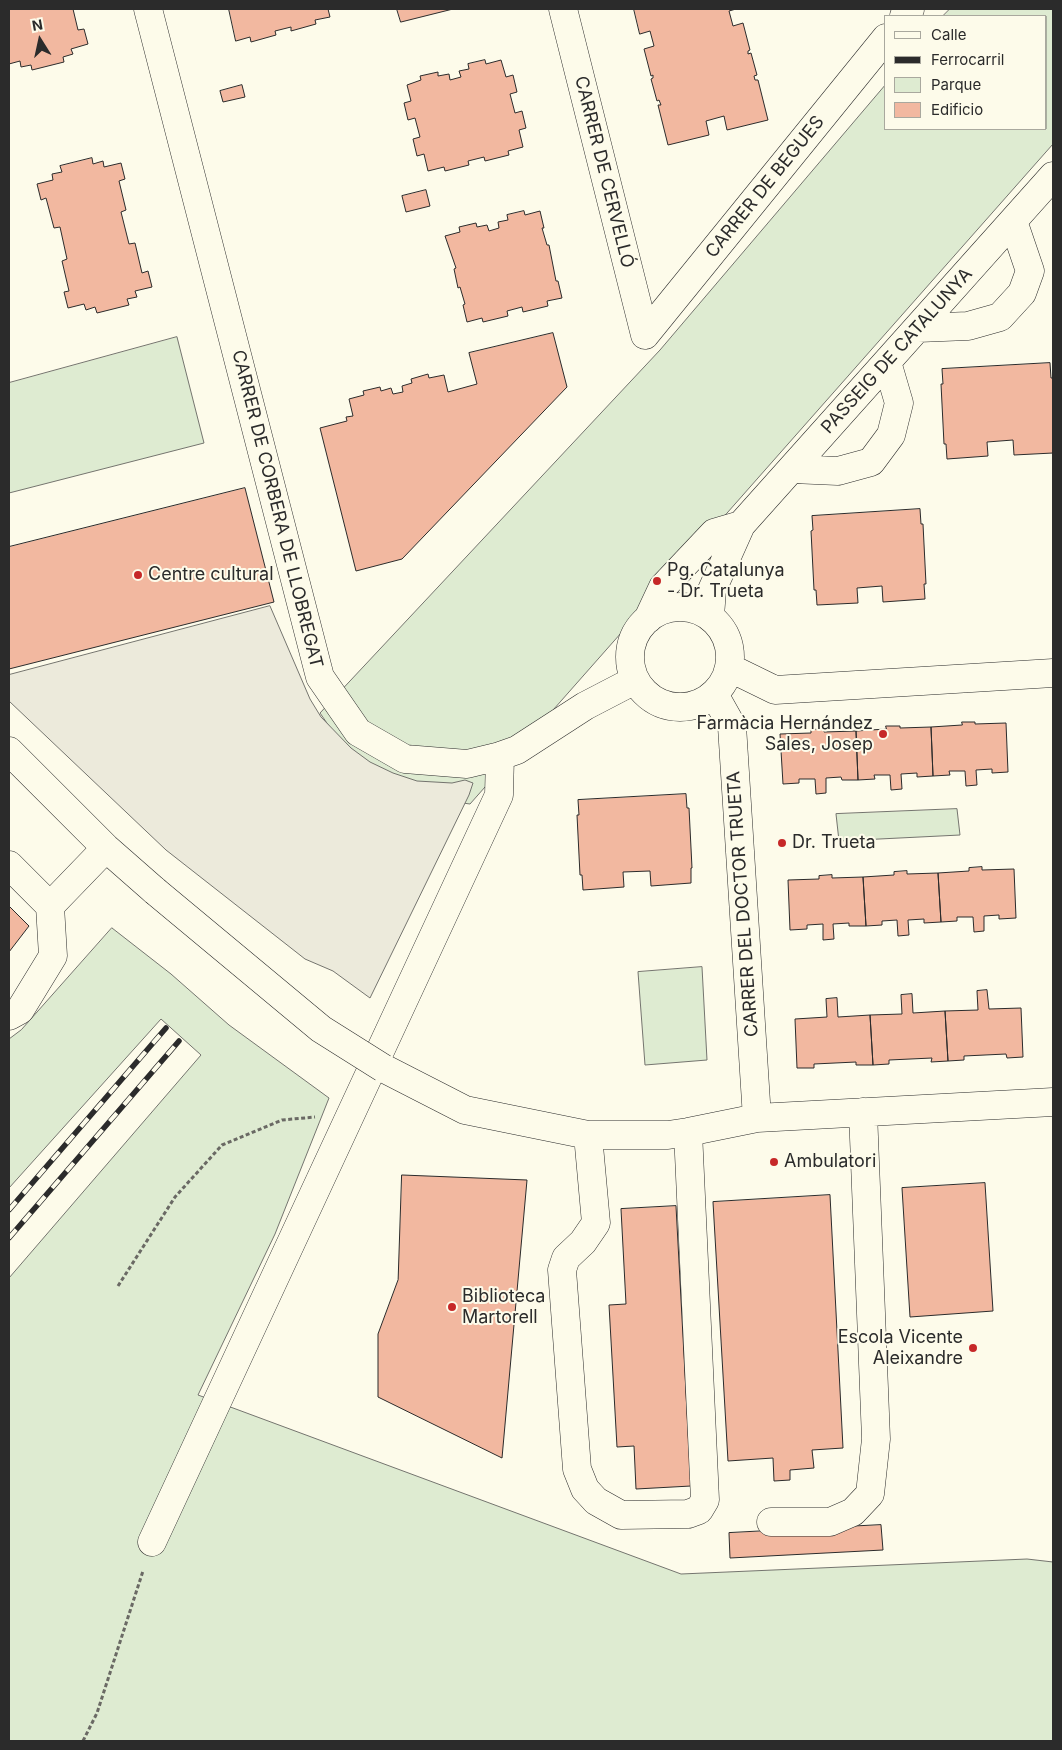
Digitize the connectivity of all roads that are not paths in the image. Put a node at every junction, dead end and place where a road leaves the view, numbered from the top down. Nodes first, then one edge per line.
1 (148, 9) edge
2 (563, 9) edge
3 (884, 40) edge
4 (1053, 176) edge
5 (1013, 222) junction
6 (918, 328) junction
7 (645, 335) joint
8 (887, 362) junction
9 (792, 469) junction
10 (741, 525) junction
11 (710, 616) junction
12 (648, 619) junction
13 (730, 668) junction
14 (635, 680) junction
15 (1053, 680) edge
16 (714, 694) junction
17 (9, 751) edge
18 (500, 756) junction
19 (106, 848) junction
20 (9, 865) edge
21 (50, 906) junction
22 (9, 1016) edge
23 (1053, 1102) edge
24 (863, 1112) junction
25 (757, 1118) junction
26 (688, 1132) junction
27 (588, 1135) junction
28 (771, 1522) dead end
29 (152, 1542) road end

1 - 18 street, CARRER DE CORBERA DE LLOBREGAT
2 - 7 street, CARRER DE CERVELLÓ
3 - 7 street, CARRER DE BEGUES
4 - 5 street, PASSEIG DE CATALUNYA
5 - 6 street, PASSEIG DE CATALUNYA
5 - 6 street
6 - 8 street, PASSEIG DE CATALUNYA
8 - 9 street, PASSEIG DE CATALUNYA
8 - 9 street
9 - 10 street, PASSEIG DE CATALUNYA
10 - 11 street, PASSEIG DE CATALUNYA
10 - 12 street
11 - 12 street
11 - 13 street
12 - 14 street
13 - 15 street
13 - 16 street
14 - 16 street
14 - 18 street, CARRER DE CORBERA DE LLOBREGAT
16 - 25 street, CARRER DEL DOCTOR TRUETA
17 - 19 street
18 - 29 street
19 - 21 street
19 - 27 street, bridge
20 - 21 street
21 - 22 street
23 - 24 street
24 - 25 street
24 - 28 street
25 - 26 street
26 - 27 street
26 - 27 street

